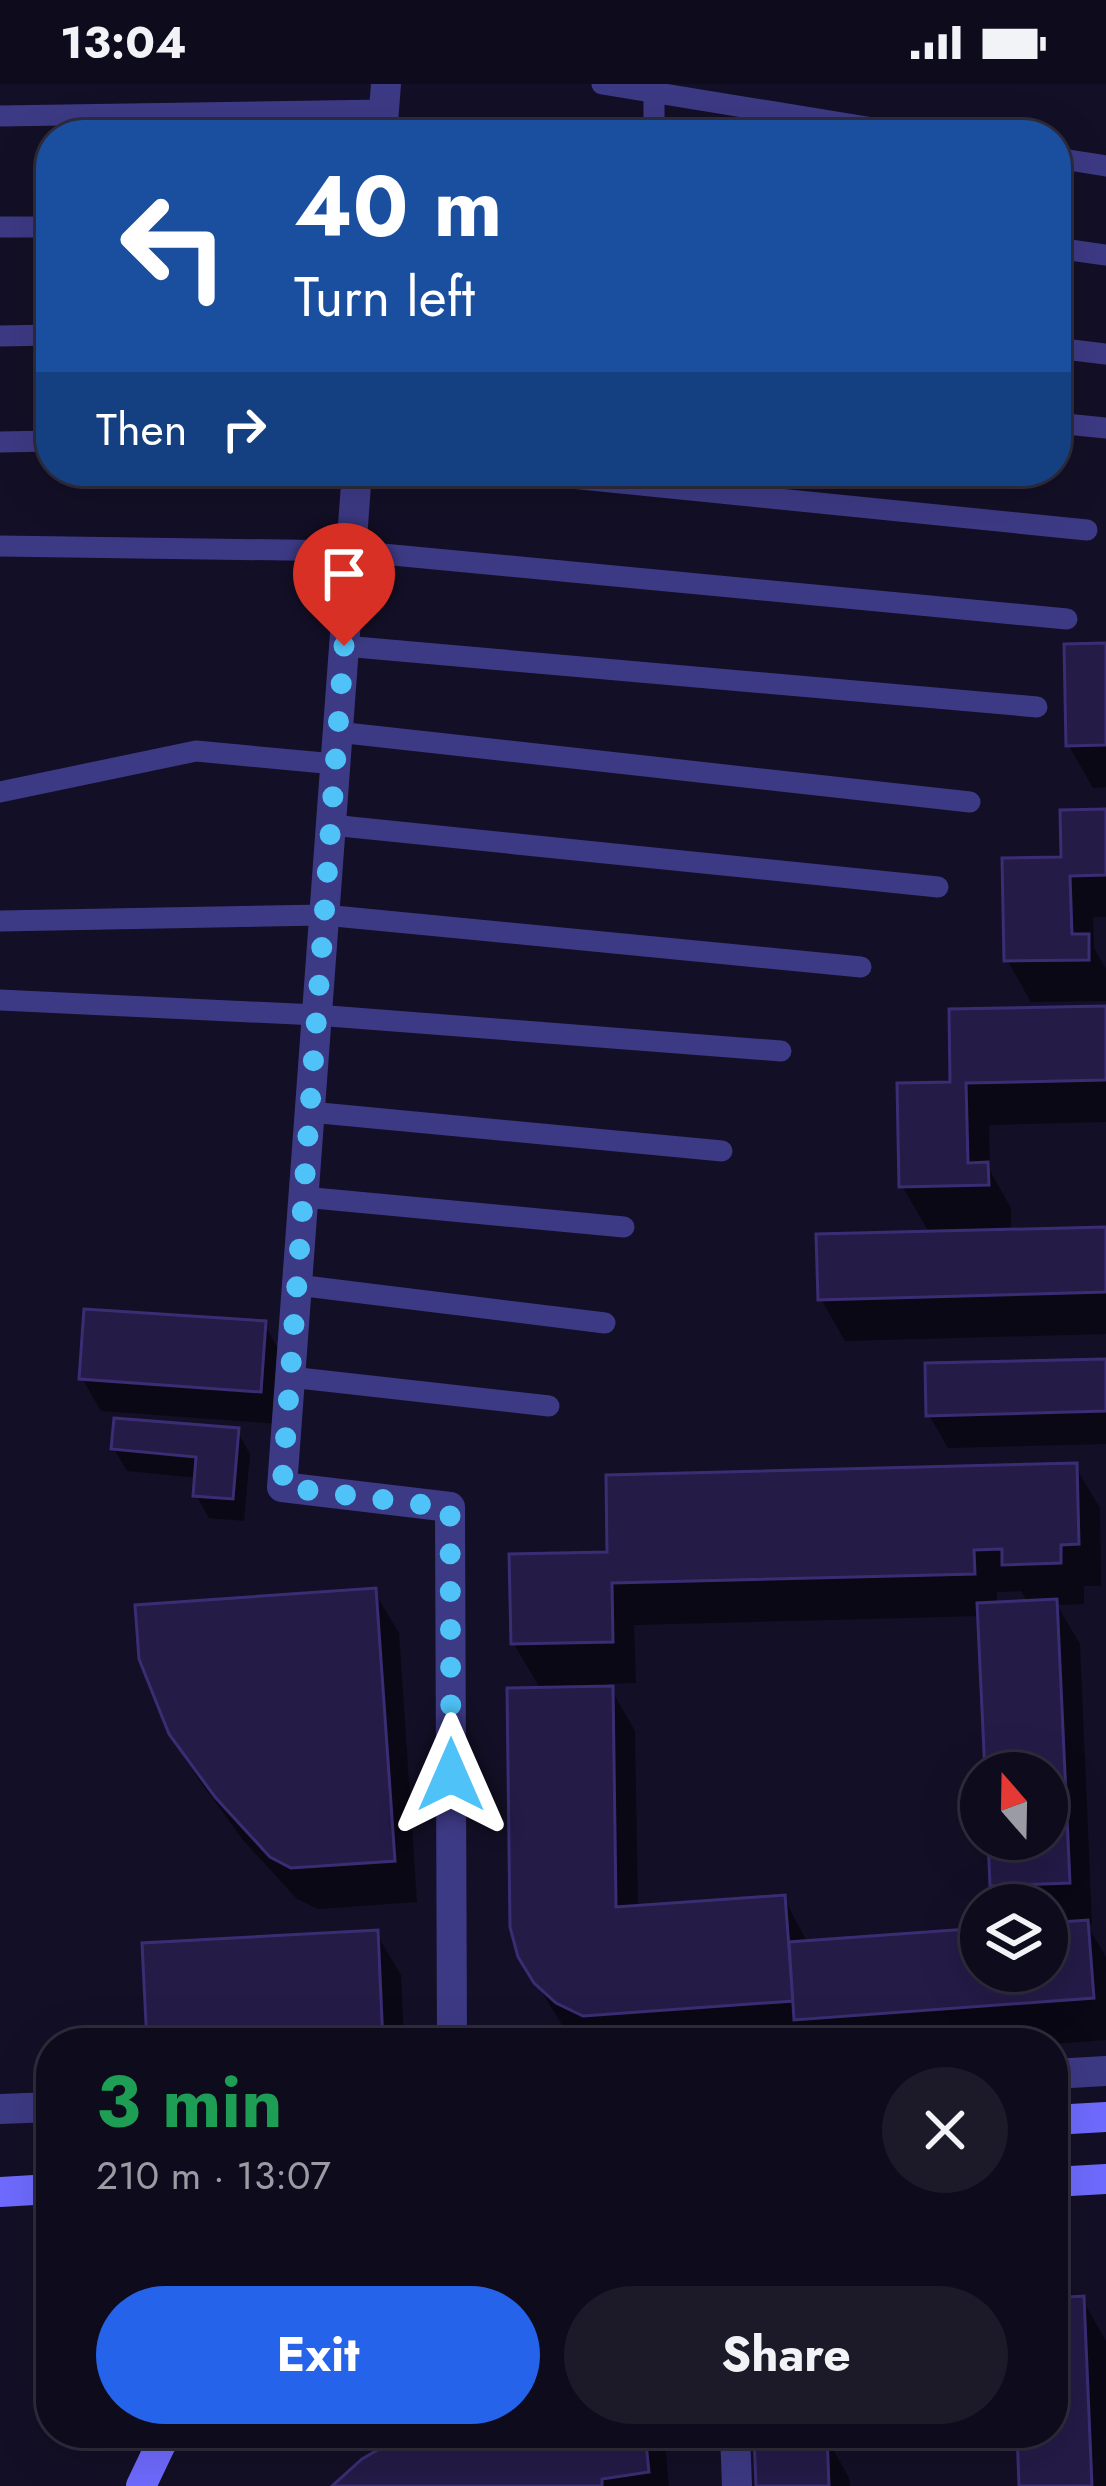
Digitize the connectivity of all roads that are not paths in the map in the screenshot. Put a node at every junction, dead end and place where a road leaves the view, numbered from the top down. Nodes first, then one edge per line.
1 (602, 84) edge
2 (654, 88) edge
3 (384, 110) edge
4 (0, 116) edge
5 (654, 120) edge
6 (832, 120) edge
7 (1071, 160) edge
8 (1106, 166) edge
9 (36, 226) edge
10 (0, 227) edge
11 (1071, 250) edge
12 (1106, 255) edge
13 (36, 335) edge
14 (0, 336) edge
15 (1071, 350) edge
16 (1106, 354) edge
17 (1071, 424) edge
18 (1106, 428) edge
19 (36, 441) edge
20 (0, 442) edge
21 (356, 486) edge
22 (718, 486) edge
23 (1087, 530) dead end
24 (0, 546) edge
25 (351, 551) junction
26 (1067, 619) dead end
27 (344, 646) junction
28 (1037, 707) dead end
29 (338, 732) junction
30 (335, 764) junction
31 (0, 792) edge
32 (970, 802) dead end
33 (331, 825) junction
34 (938, 887) dead end
35 (324, 915) junction
36 (0, 921) edge
37 (861, 967) dead end
38 (0, 1000) edge
39 (316, 1015) junction
40 (781, 1051) dead end
41 (310, 1112) junction
42 (722, 1151) dead end
43 (303, 1197) junction
44 (624, 1227) dead end
45 (297, 1285) junction
46 (605, 1323) dead end
47 (290, 1376) junction
48 (549, 1406) dead end
49 (452, 2028) edge
50 (1106, 2071) edge
51 (1068, 2073) edge
52 (36, 2108) edge
53 (0, 2109) edge
54 (1106, 2117) edge
55 (1068, 2119) edge
56 (1106, 2179) edge
57 (1068, 2181) edge
58 (0, 2192) edge
59 (36, 2194) edge
60 (159, 2448) edge
61 (736, 2448) edge
62 (142, 2486) edge
63 (737, 2486) edge

1 - 2 lane
2 - 5 lane
2 - 6 lane
3 - 4 lane
7 - 8 lane
9 - 10 lane
11 - 12 lane
13 - 14 lane
15 - 16 lane
17 - 18 lane
19 - 20 lane
21 - 25 street
22 - 23 lane
24 - 25 lane
25 - 26 lane
25 - 27 street
27 - 28 lane
27 - 29 street
29 - 30 street
29 - 32 lane
30 - 31 lane
30 - 33 street
33 - 34 lane
33 - 35 street
35 - 36 lane
35 - 37 lane
35 - 39 street
38 - 39 lane
39 - 40 lane
39 - 41 street
41 - 42 lane
41 - 43 street
43 - 44 lane
43 - 45 street
45 - 46 lane
45 - 47 street
47 - 48 lane
47 - 49 street
50 - 51 street
52 - 53 street
54 - 55 main road
56 - 57 main road
58 - 59 main road
60 - 62 main road
61 - 63 street

